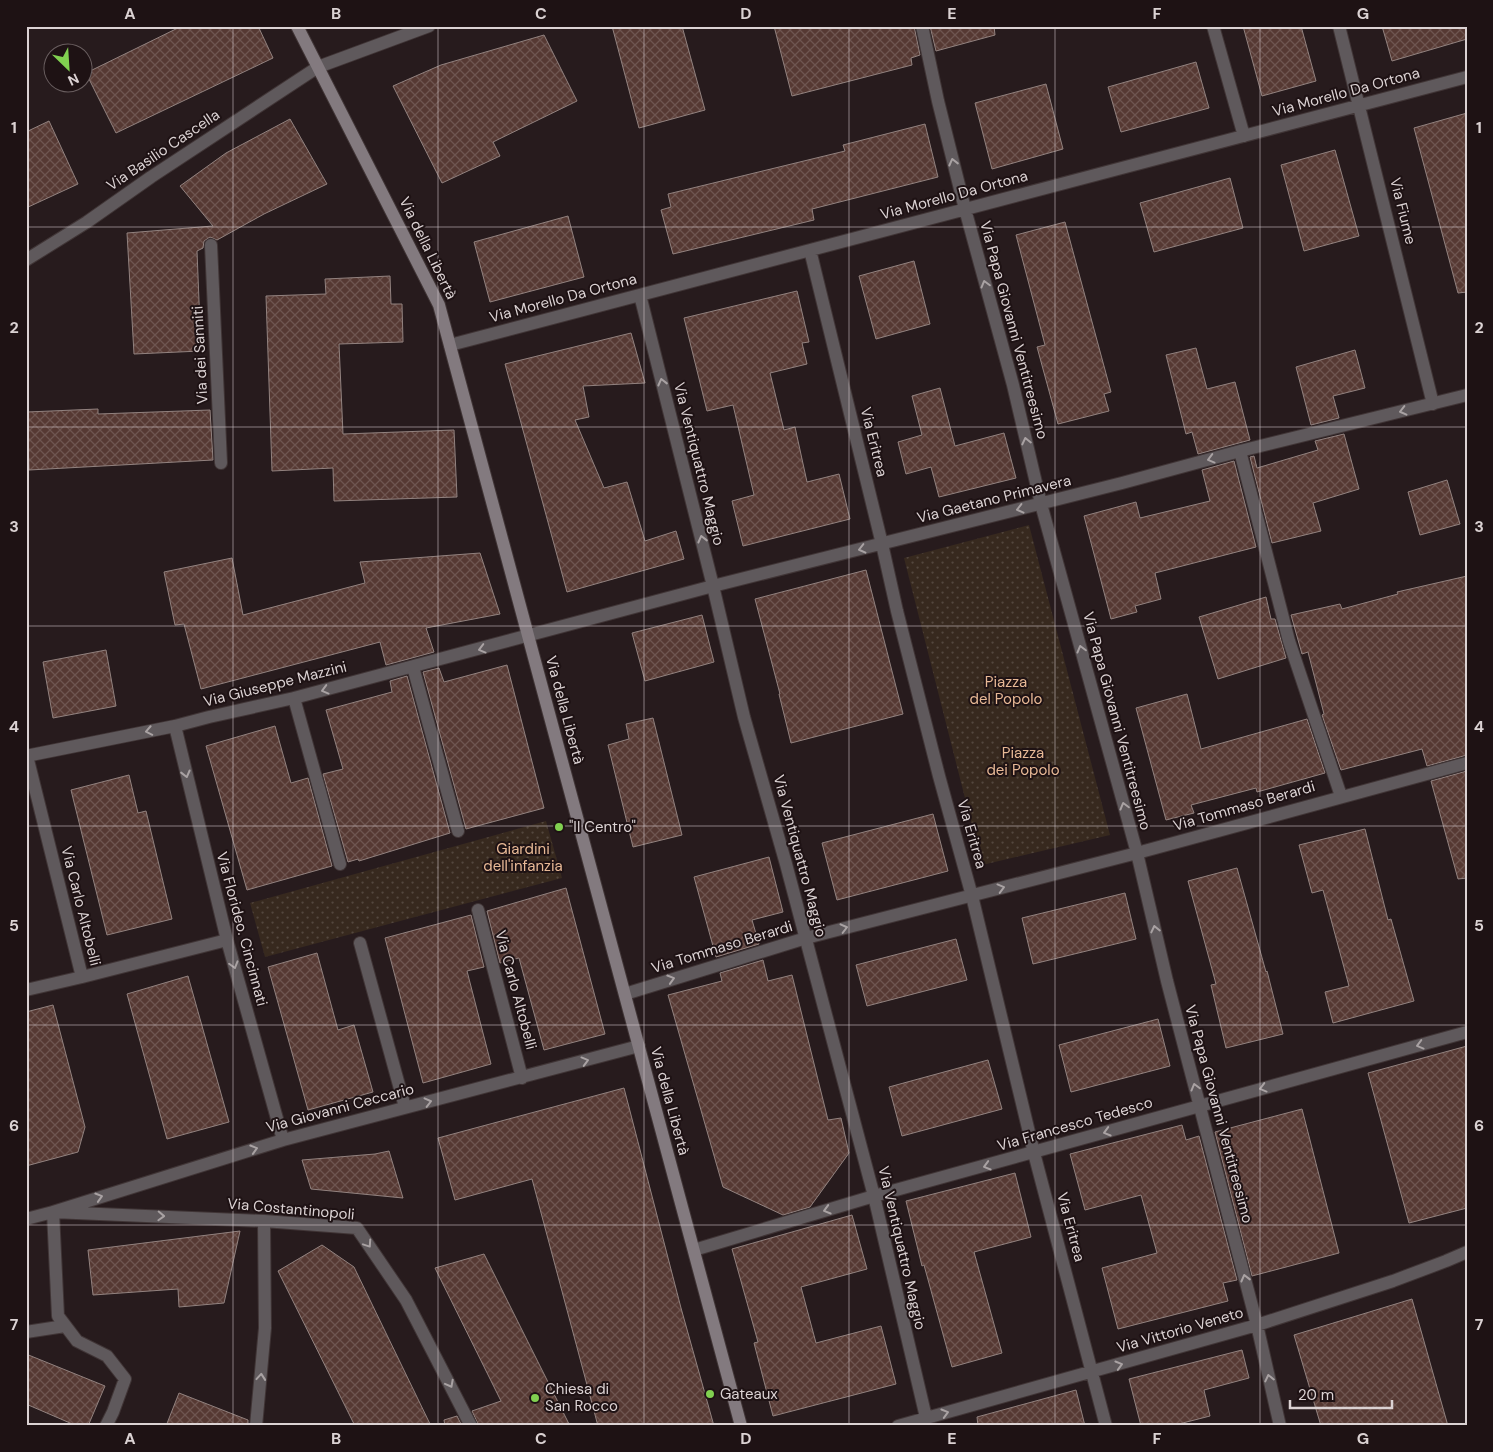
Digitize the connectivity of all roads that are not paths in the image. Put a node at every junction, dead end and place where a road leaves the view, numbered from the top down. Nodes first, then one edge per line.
1 (297, 26) edge
2 (429, 26) edge
3 (922, 26) edge
4 (1213, 26) edge
5 (1339, 26) edge
6 (318, 67) junction
7 (1467, 77) edge
8 (1360, 105) junction
9 (1244, 136) junction
10 (965, 209) junction
11 (211, 245) dead end
12 (810, 250) junction
13 (26, 260) edge
14 (640, 295) junction
15 (450, 345) junction
16 (1467, 395) edge
17 (1434, 404) junction
18 (1240, 451) junction
19 (221, 463) dead end
20 (1041, 504) junction
21 (882, 544) junction
22 (713, 586) junction
23 (529, 636) junction
24 (412, 667) junction
25 (294, 698) junction
26 (174, 726) junction
27 (26, 756) edge
28 (1467, 763) edge
29 (1341, 796) junction
30 (458, 832) dead end
31 (1136, 853) junction
32 (340, 864) dead end
33 (972, 896) junction
34 (478, 910) dead end
35 (806, 938) junction
36 (227, 940) junction
37 (360, 943) dead end
38 (82, 977) junction
39 (26, 990) edge
40 (624, 994) junction
41 (1467, 1032) edge
42 (639, 1046) junction
43 (522, 1078) junction
44 (1200, 1105) junction
45 (405, 1108) junction
46 (283, 1140) junction
47 (1034, 1153) junction
48 (874, 1196) junction
49 (53, 1212) junction
50 (26, 1219) edge
51 (264, 1221) junction
52 (694, 1250) junction
53 (1467, 1252) edge
54 (1257, 1325) junction
55 (65, 1326) junction
56 (26, 1332) edge
57 (1093, 1372) junction
58 (927, 1422) edge
59 (106, 1426) edge
60 (256, 1426) edge
61 (471, 1426) edge
62 (741, 1426) edge
63 (898, 1426) edge
64 (1106, 1426) edge
65 (1280, 1426) edge

1 - 6 main road, Via della Libertà
2 - 6 street, Via Basilio Cascella
10 -> 3 street, Via Papa Giovanni Ventitreesimo
4 - 9 street
5 - 8 street, Via Fiume
6 - 13 street, Via Basilio Cascella
6 - 15 main road, Via della Libertà
7 - 8 street, Via Morello Da Ortona
8 - 9 street, Via Morello Da Ortona
8 - 17 street, Via Fiume
9 - 10 street, Via Morello Da Ortona
10 - 12 street, Via Morello Da Ortona
20 -> 10 street, Via Papa Giovanni Ventitreesimo
11 - 19 street, Via dei Sanniti
12 - 14 street, Via Morello Da Ortona
12 - 21 street, Via Eritrea
14 - 15 street, Via Morello Da Ortona
22 -> 14 street, Via Ventiquattro Maggio
15 - 23 main road, Via della Libertà
16 - 17 street, Via Gaetano Primavera
17 -> 18 street, Via Gaetano Primavera
18 -> 20 street, Via Gaetano Primavera
18 - 29 street
20 -> 21 street, Via Gaetano Primavera
31 -> 20 street, Via Papa Giovanni Ventitreesimo
21 -> 22 street, Via Gaetano Primavera
21 - 33 street, Via Eritrea
22 - 23 street, Via Gaetano Primavera
22 - 35 street, Via Ventiquattro Maggio
23 -> 24 street, Via Giuseppe Mazzini
23 - 40 main road, Via della Libertà
24 -> 25 street, Via Giuseppe Mazzini
24 - 30 street
25 - 26 street, Via Giuseppe Mazzini
25 - 32 street
26 -> 27 street, Via Giuseppe Mazzini
26 -> 36 street, Via Florideo. Cincinnati
27 - 38 street, Via Carlo Altobelli
28 - 29 street, Via Tommaso Berardi
29 - 31 street, Via Tommaso Berardi
33 -> 31 street, Via Tommaso Berardi
44 -> 31 street, Via Papa Giovanni Ventitreesimo
35 -> 33 street, Via Tommaso Berardi
33 - 47 street, Via Eritrea
34 - 43 street, Via Carlo Altobelli
40 -> 35 street, Via Tommaso Berardi
35 - 48 street, Via Ventiquattro Maggio
36 - 38 street, Via Carlo Altobelli
36 -> 46 street, Via Florideo. Cincinnati
37 - 45 street
38 - 39 street
40 - 42 main road, Via della Libertà
41 -> 44 street, Via Francesco Tedesco
43 -> 42 street, Via Giovanni Ceccario
42 - 52 main road, Via della Libertà
45 -> 43 street, Via Giovanni Ceccario
44 -> 47 street, Via Francesco Tedesco
54 -> 44 street, Via Papa Giovanni Ventitreesimo
45 - 46 street, Via Giovanni Ceccario
49 -> 46 street, Via Giovanni Ceccario
47 -> 48 street, Via Francesco Tedesco
47 - 57 street, Via Eritrea
48 -> 52 street, Via Francesco Tedesco
48 - 58 street, Via Ventiquattro Maggio
49 - 50 street, Via Costantinopoli
49 -> 51 street, Via Costantinopoli
49 - 55 street
60 -> 51 street
51 -> 61 street, Via Costantinopoli
52 - 62 main road, Via della Libertà
53 - 54 street, Via Vittorio Veneto
57 -> 54 street, Via Vittorio Veneto
65 -> 54 street, Via Papa Giovanni Ventitreesimo
55 - 56 street
55 - 59 street
58 -> 57 street, Via Vittorio Veneto
57 - 64 street, Via Eritrea
58 - 63 street, Via Vittorio Veneto

